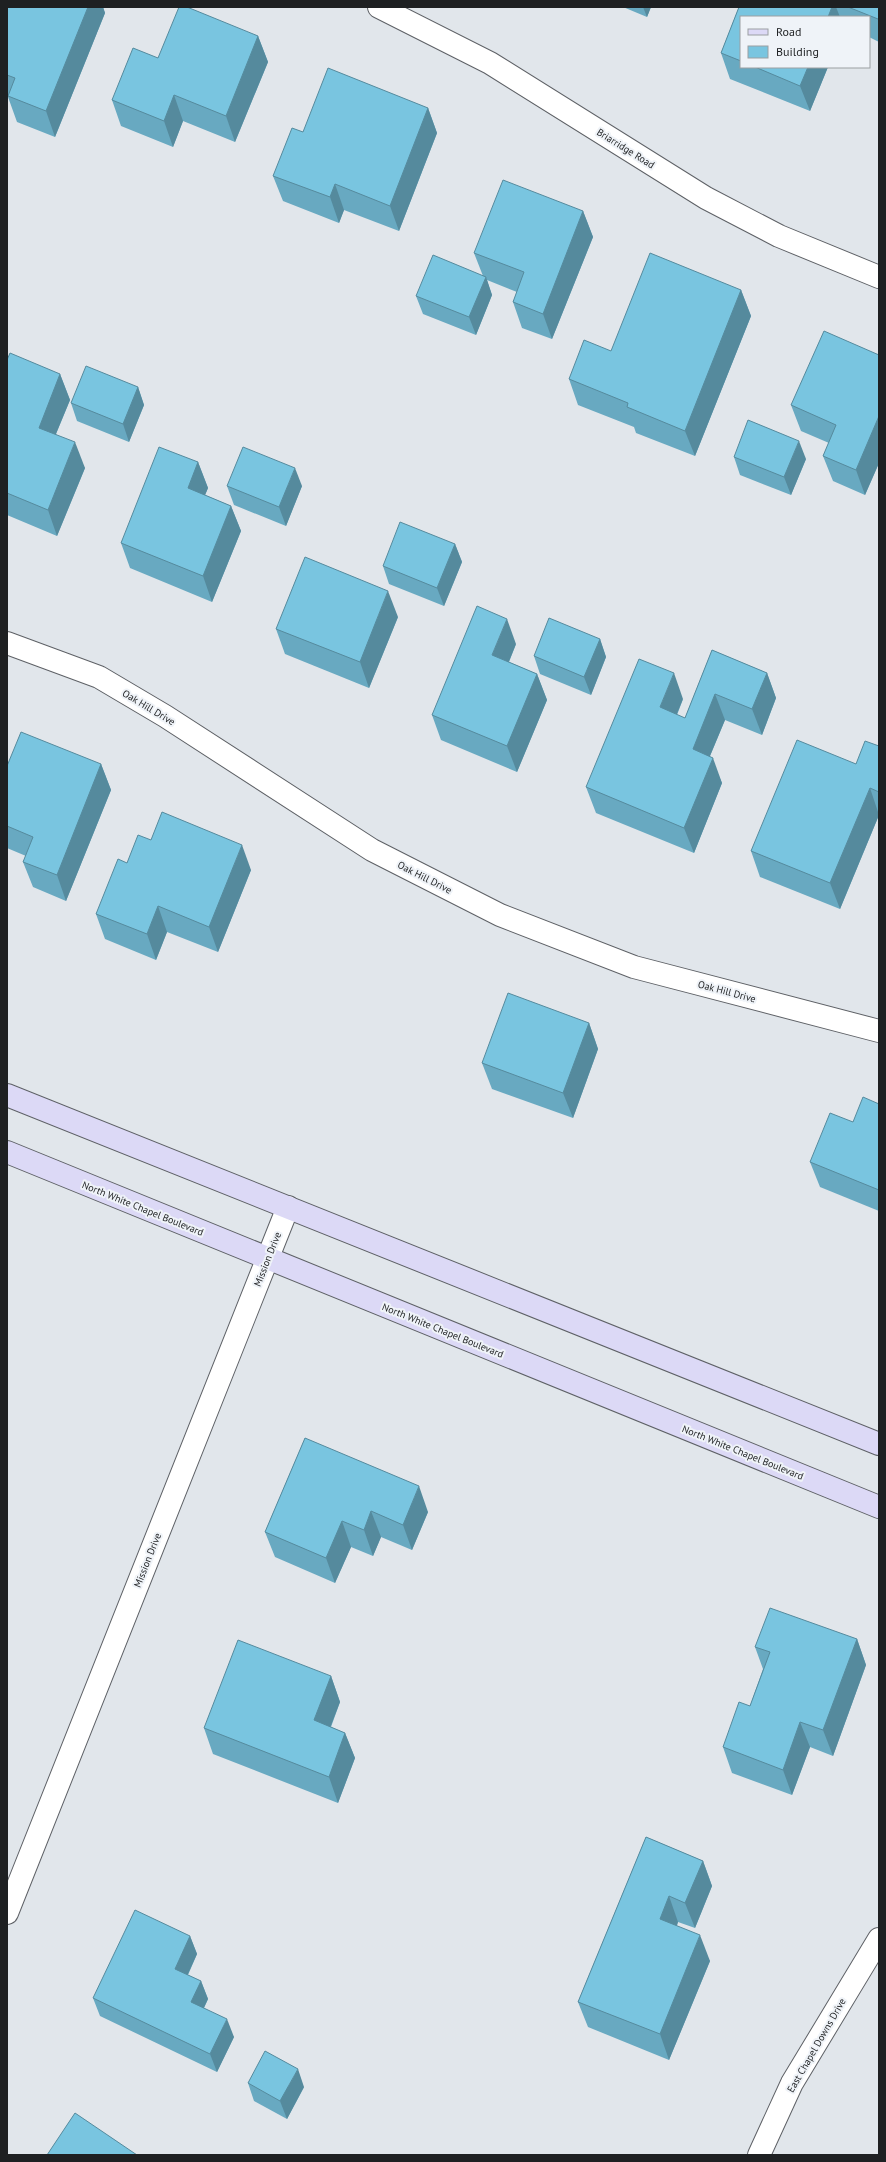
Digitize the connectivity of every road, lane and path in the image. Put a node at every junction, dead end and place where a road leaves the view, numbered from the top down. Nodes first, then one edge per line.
1 (378, 7) edge
2 (879, 276) edge
3 (7, 643) edge
4 (879, 1031) edge
5 (7, 1095) edge
6 (7, 1152) edge
7 (288, 1208) junction
8 (268, 1259) junction
9 (879, 1444) edge
10 (879, 1507) edge
11 (7, 1913) edge
12 (879, 1938) edge
13 (759, 2155) edge

1 - 2 street, Briarridge Road
3 - 4 street, Oak Hill Drive
5 - 7 main road
6 - 8 main road, North White Chapel Boulevard
7 - 8 street, Mission Drive
7 - 9 main road
8 - 10 main road, North White Chapel Boulevard
8 - 11 street, Mission Drive
12 - 13 street, East Chapel Downs Drive

